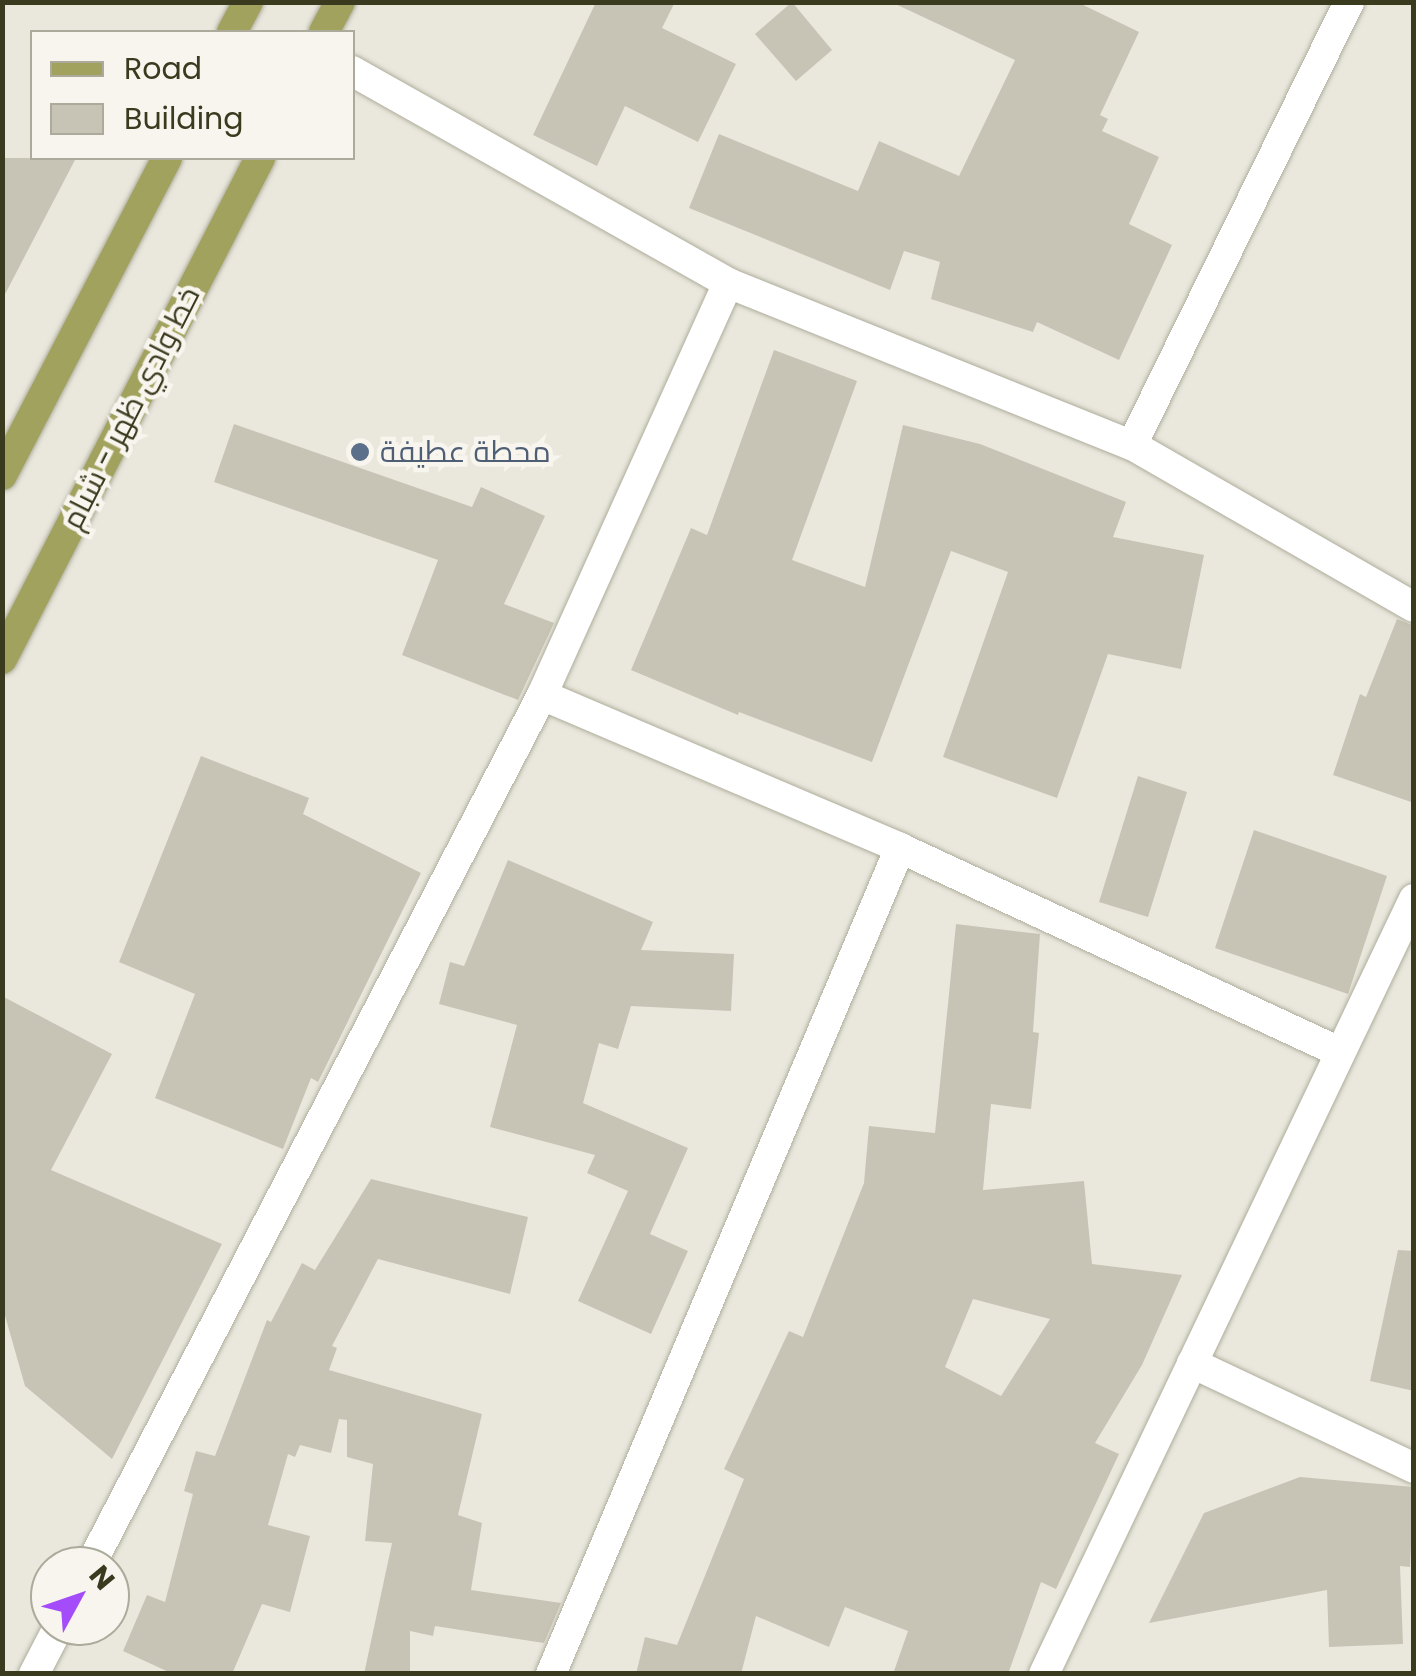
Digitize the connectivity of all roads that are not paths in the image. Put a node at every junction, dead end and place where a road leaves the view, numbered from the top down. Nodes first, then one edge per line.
1 (248, 2) edge
2 (340, 2) edge
3 (1349, 2) edge
4 (233, 30) edge
5 (325, 30) edge
6 (355, 73) edge
7 (166, 160) edge
8 (259, 160) edge
9 (728, 282) junction
10 (1132, 445) junction
11 (2, 475) edge
12 (1414, 607) edge
13 (2, 660) edge
14 (542, 695) junction
15 (900, 848) junction
16 (1414, 899) edge
17 (1340, 1052) junction
18 (1192, 1363) junction
19 (1414, 1468) edge
20 (100, 1546) edge
21 (49, 1646) edge
22 (34, 1674) edge
23 (551, 1674) edge
24 (1044, 1674) edge

1 - 4 main road
2 - 5 main road
3 - 10 street
6 - 9 street
7 - 11 main road
8 - 13 main road, خط وادي ظهر - شبام
9 - 10 street
9 - 14 street
10 - 12 street
14 - 15 street
14 - 20 street
15 - 17 street
15 - 23 street
16 - 17 street
17 - 18 street
18 - 19 street
18 - 24 street
21 - 22 street

